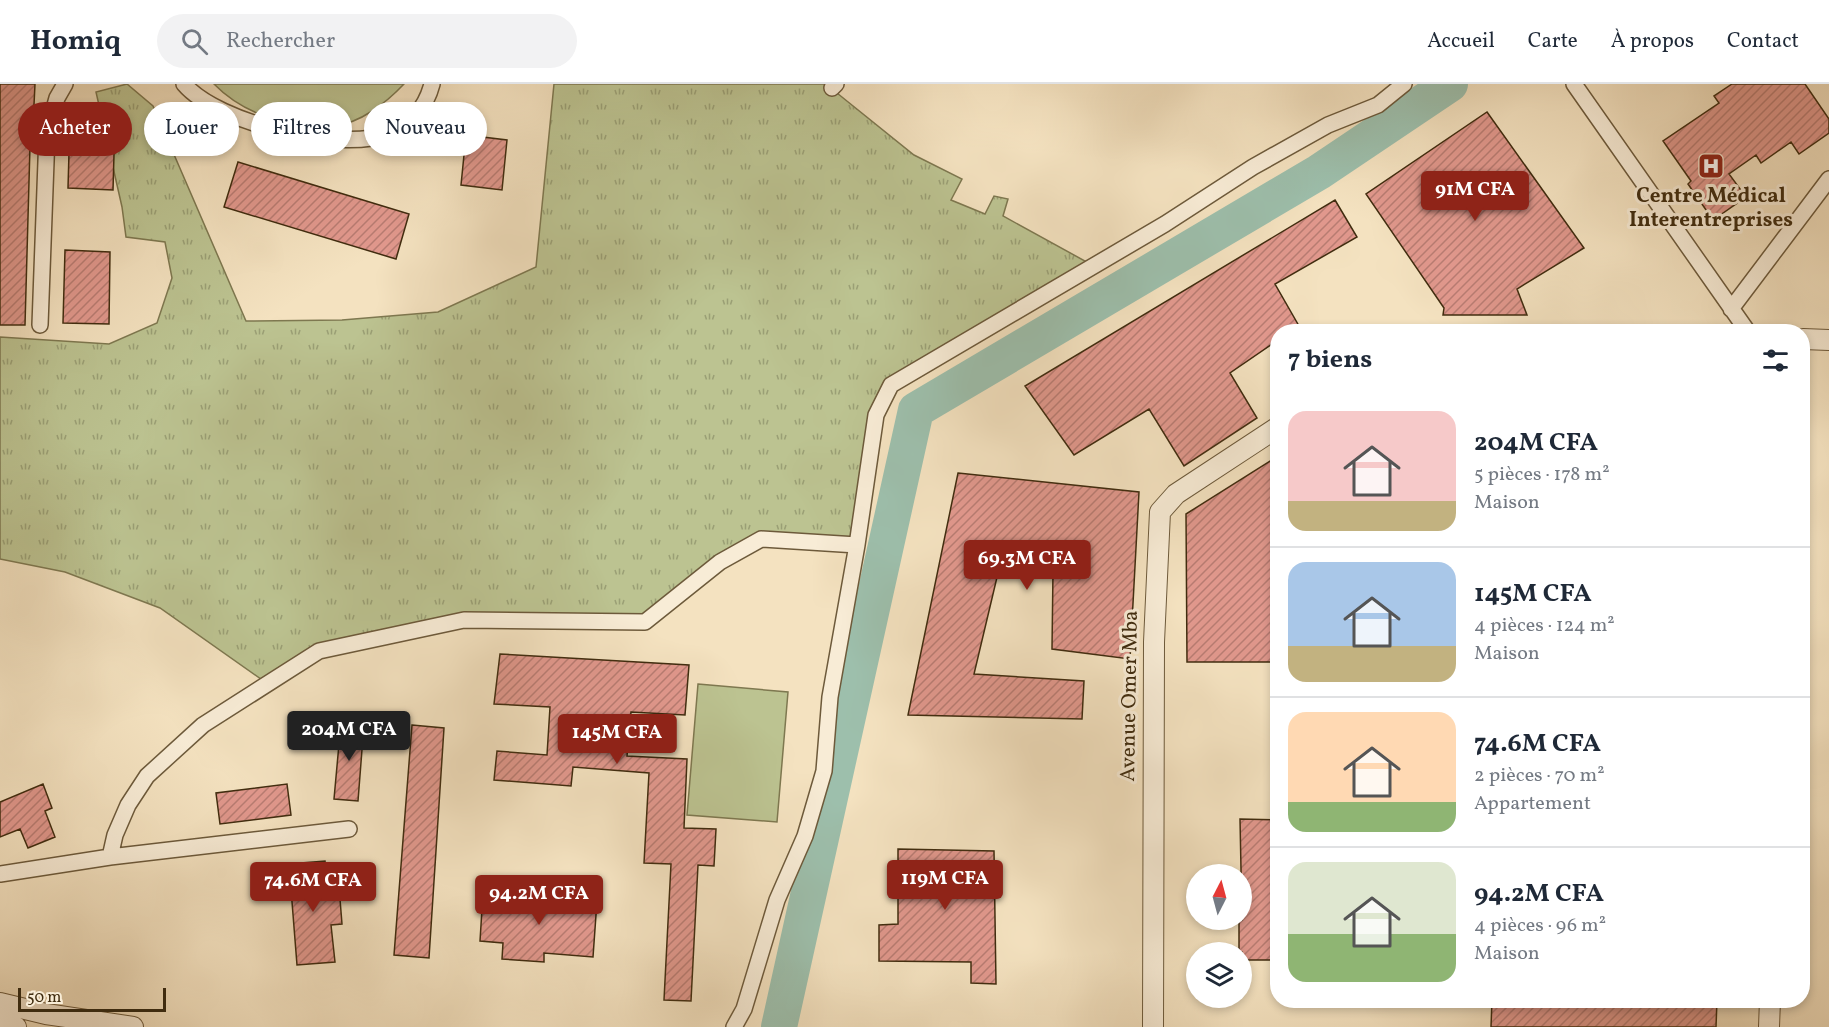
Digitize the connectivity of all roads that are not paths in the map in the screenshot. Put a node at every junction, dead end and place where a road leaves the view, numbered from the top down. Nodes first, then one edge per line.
1 (65, 84) edge
2 (184, 84) edge
3 (432, 84) edge
4 (1404, 84) edge
5 (1574, 84) edge
6 (1829, 180) edge
7 (1731, 309) junction
8 (1742, 324) edge
9 (40, 325) dead end
10 (1810, 339) edge
11 (1829, 340) edge
12 (1270, 432) edge
13 (857, 545) junction
14 (349, 829) dead end
15 (110, 857) junction
16 (0, 874) edge
17 (0, 1003) edge
18 (1770, 1008) edge
19 (0, 1022) edge
20 (16, 1027) edge
21 (133, 1027) edge
22 (734, 1027) edge
23 (1153, 1027) edge
24 (1769, 1027) edge

1 - 9 street
2 - 3 street
4 - 13 street
5 - 7 street
6 - 7 street
7 - 8 street
10 - 11 street
12 - 23 street, Avenue Omer Mba
13 - 15 street
13 - 22 street
14 - 15 street
15 - 16 street
17 - 21 street
18 - 24 street
19 - 20 street

